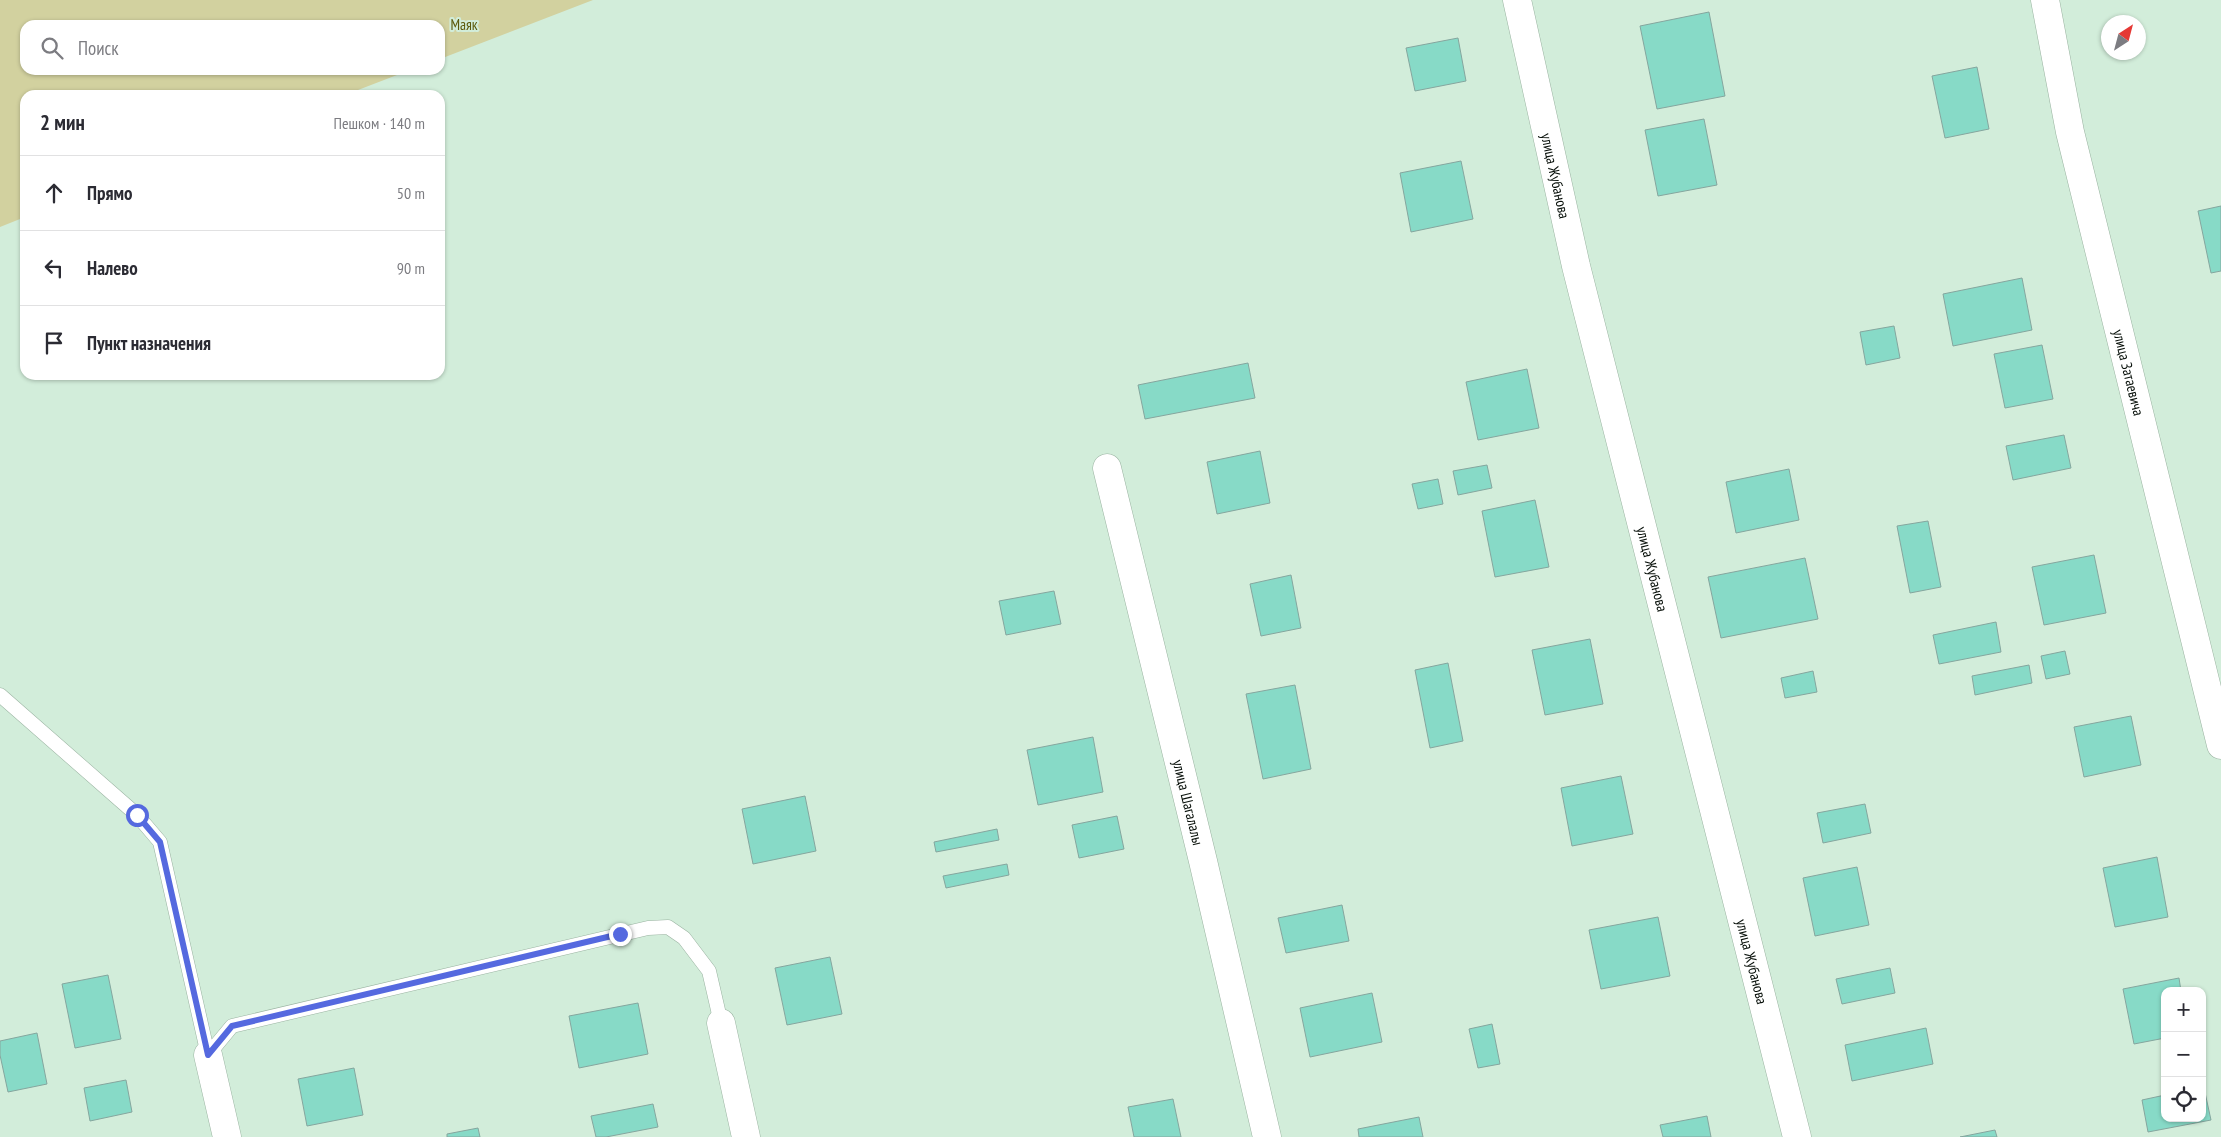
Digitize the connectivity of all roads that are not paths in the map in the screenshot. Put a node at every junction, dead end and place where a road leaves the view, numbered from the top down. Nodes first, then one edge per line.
1 (1517, 0) edge
2 (2045, 0) edge
3 (1107, 468) dead end
4 (0, 695) edge
5 (2221, 745) edge
6 (721, 1023) joint
7 (208, 1055) junction
8 (227, 1137) edge
9 (746, 1137) edge
10 (1267, 1137) edge
11 (1797, 1137) edge

1 - 11 street, улица Жубанова
2 - 5 street, улица Затаевича
3 - 10 street, улица Шагалалы
4 - 7 lane
6 - 7 lane
6 - 9 street
7 - 8 street

